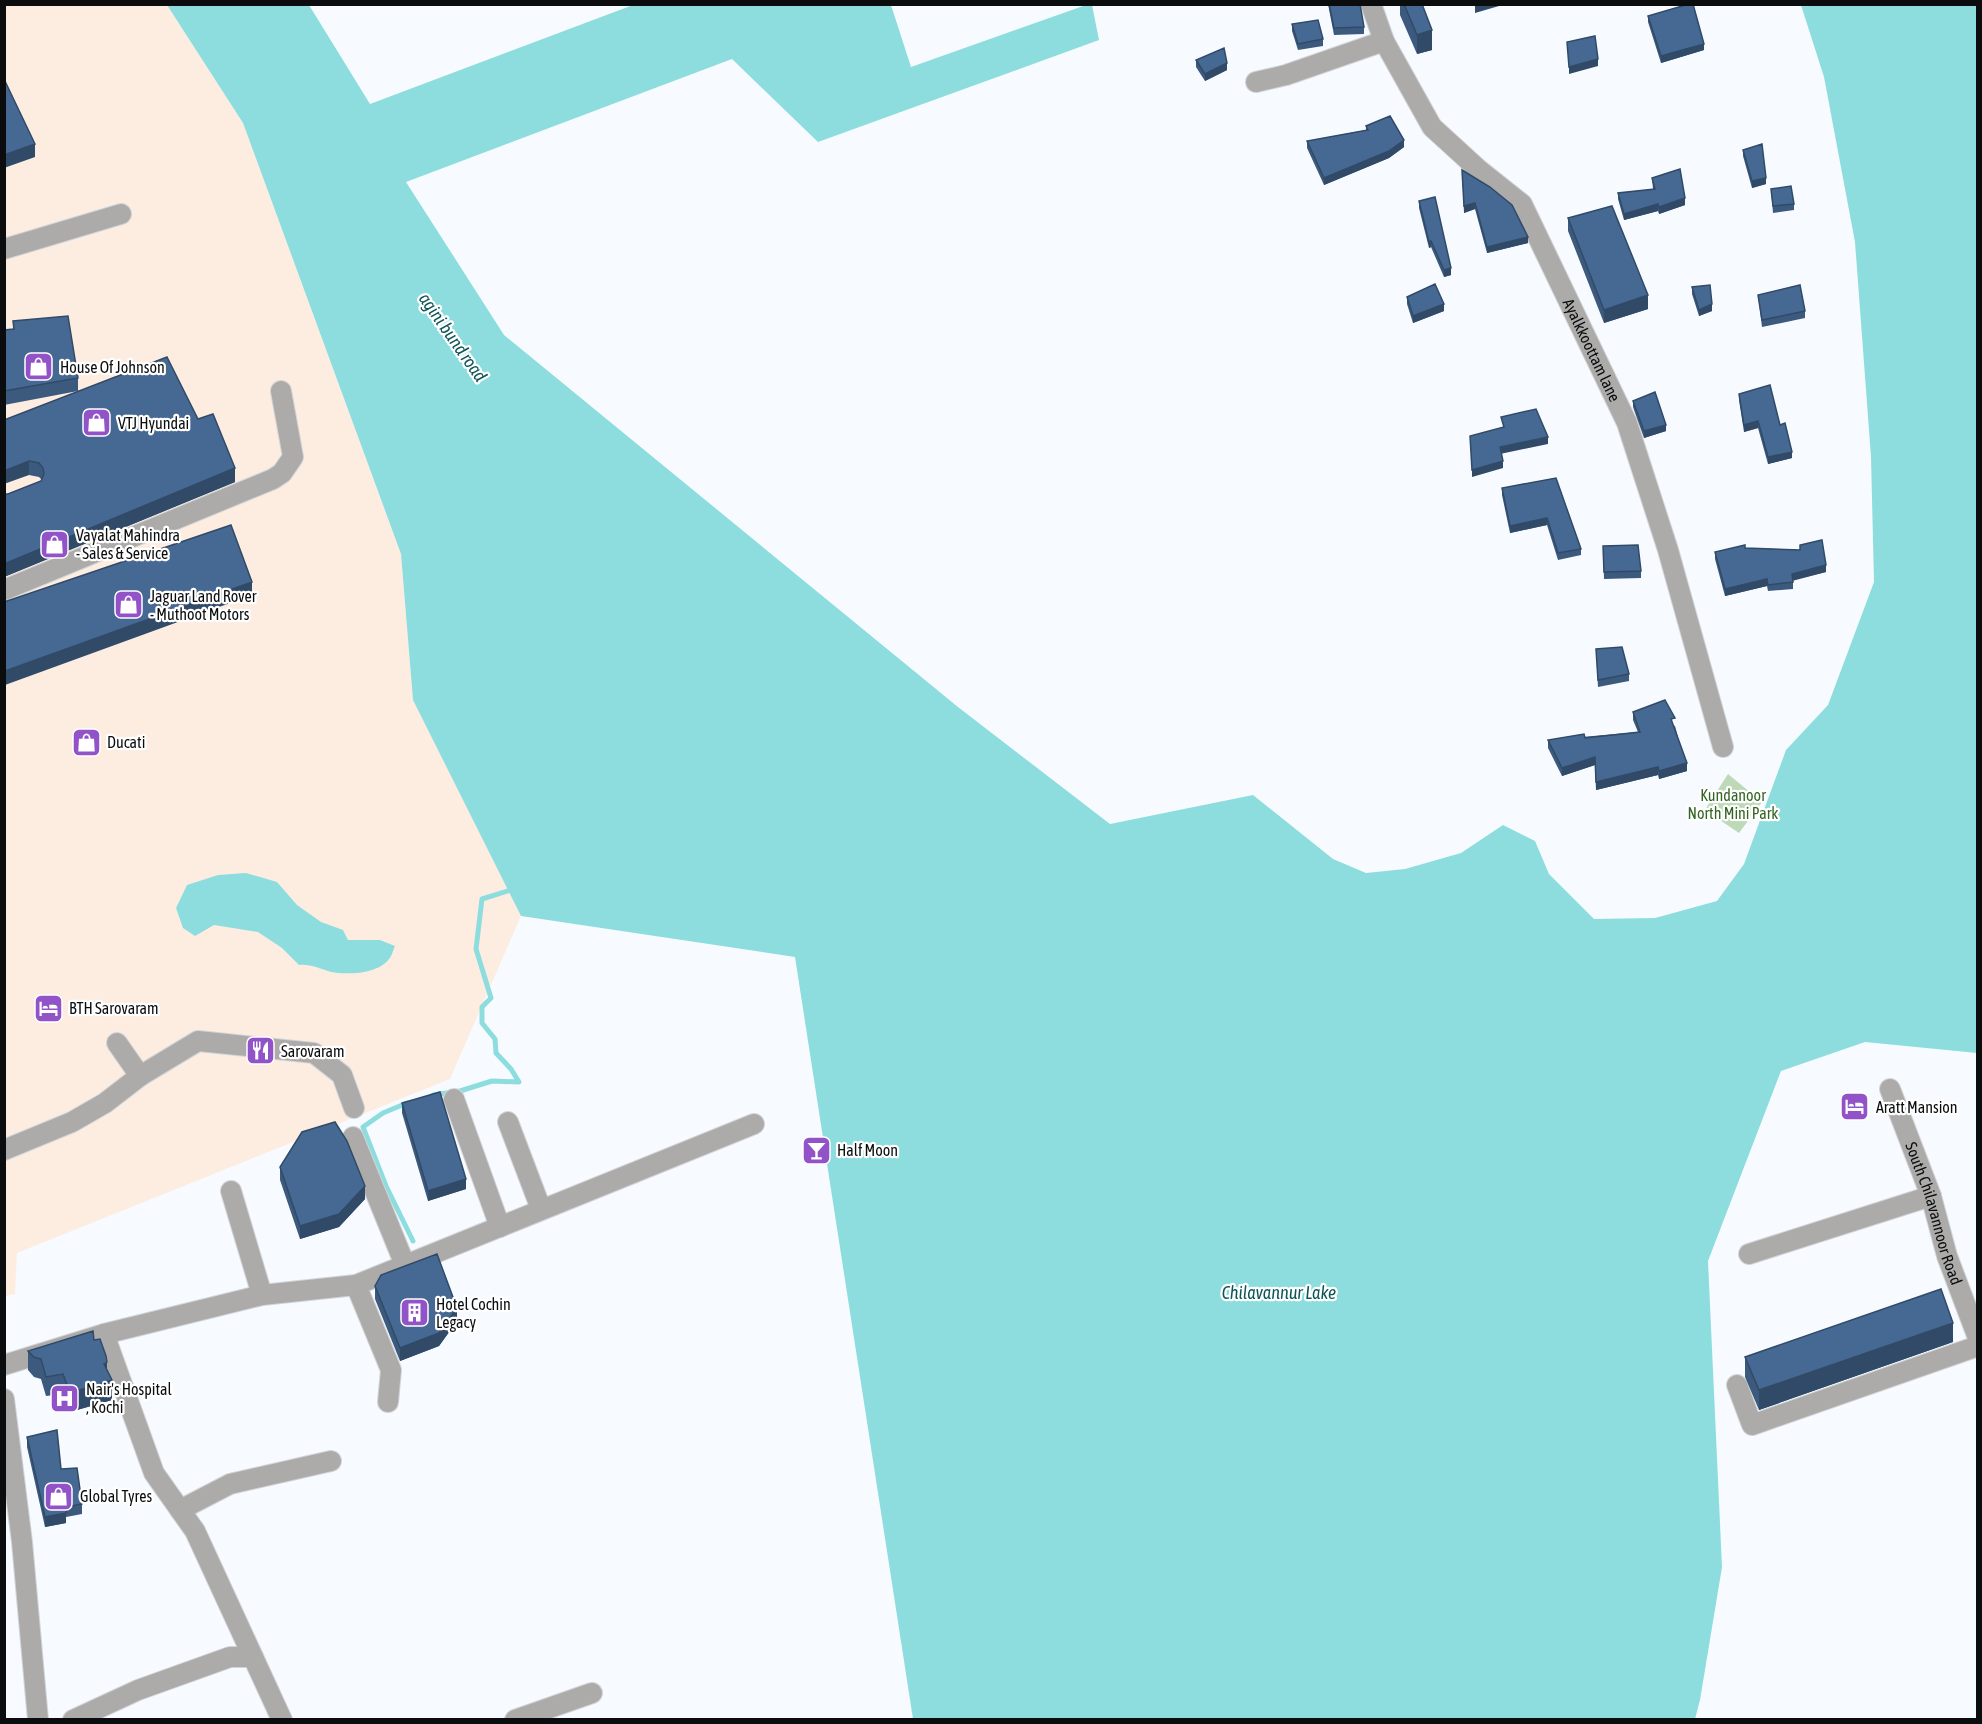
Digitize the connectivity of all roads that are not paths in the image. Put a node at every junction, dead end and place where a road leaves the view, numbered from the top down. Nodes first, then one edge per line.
1 (1371, 4) edge
2 (1384, 41) junction
3 (1256, 82) dead end
4 (121, 214) dead end
5 (4, 249) edge
6 (281, 391) dead end
7 (4, 590) edge
8 (1723, 747) dead end
9 (117, 1043) dead end
10 (140, 1076) junction
11 (1890, 1089) dead end
12 (454, 1100) dead end
13 (354, 1108) dead end
14 (508, 1122) dead end
15 (754, 1124) dead end
16 (353, 1137) dead end
17 (4, 1150) edge
18 (231, 1191) dead end
19 (1931, 1196) junction
20 (541, 1209) junction
21 (500, 1227) junction
22 (1749, 1254) dead end
23 (405, 1265) junction
24 (356, 1285) junction
25 (262, 1295) junction
26 (104, 1334) junction
27 (1977, 1338) edge
28 (1977, 1346) edge
29 (4, 1365) edge
30 (1737, 1385) dead end
31 (4, 1399) edge
32 (388, 1402) dead end
33 (331, 1461) dead end
34 (180, 1510) junction
35 (253, 1657) junction
36 (592, 1693) dead end
37 (38, 1719) edge
38 (73, 1719) edge
39 (282, 1719) edge
40 (515, 1719) edge

1 - 2 street, Ayalkkoottam lane
2 - 3 street
2 - 8 street, Ayalkkoottam lane
4 - 5 street
6 - 7 street
9 - 10 street
10 - 13 street
10 - 17 street
11 - 19 street, South Chilavannoor Road
12 - 21 street
14 - 20 street
15 - 20 street
16 - 23 street
18 - 25 street
19 - 22 street
19 - 27 street, South Chilavannoor Road
20 - 21 street
21 - 23 street
23 - 24 street
24 - 25 street
24 - 32 street
25 - 26 street
26 - 29 street
26 - 34 street
28 - 30 street
31 - 37 street
33 - 34 street
34 - 35 street
35 - 38 street
35 - 39 street
36 - 40 street

